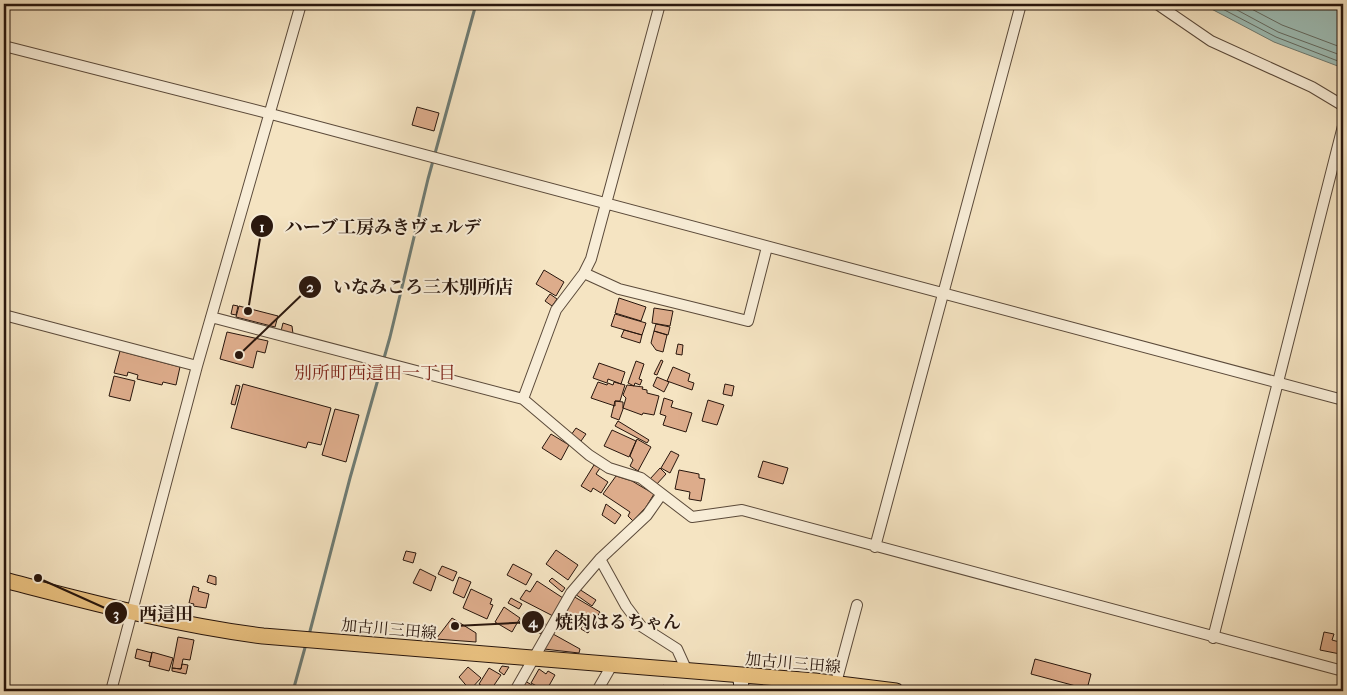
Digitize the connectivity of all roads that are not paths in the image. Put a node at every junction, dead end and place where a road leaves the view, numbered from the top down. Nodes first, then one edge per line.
1 (301, 4) edge
2 (660, 4) edge
3 (1021, 4) edge
4 (1157, 4) edge
5 (4, 46) edge
6 (1343, 106) edge
7 (271, 114) junction
8 (1343, 126) edge
9 (606, 205) junction
10 (767, 248) junction
11 (584, 273) junction
12 (944, 294) junction
13 (4, 314) edge
14 (211, 317) junction
15 (197, 366) junction
16 (1280, 384) junction
17 (523, 399) junction
18 (1343, 400) edge
19 (661, 494) junction
20 (876, 547) junction
21 (600, 559) junction
22 (4, 580) edge
23 (857, 605) dead end
24 (133, 613) junction
25 (1214, 638) junction
26 (535, 659) junction
27 (612, 665) junction
28 (688, 671) junction
29 (1343, 671) edge
30 (740, 676) junction
31 (836, 683) junction
32 (112, 691) edge
33 (515, 691) edge
34 (597, 691) edge
35 (742, 691) edge
36 (896, 691) edge

1 - 7 street
2 - 9 street
3 - 12 street
4 - 6 street
5 - 7 street
7 - 9 street
7 - 14 street
8 - 16 street
9 - 10 street
9 - 11 street
10 - 11 street
10 - 12 street
11 - 17 street
12 - 16 street
12 - 20 street
13 - 15 street
14 - 15 street
14 - 17 street
15 - 24 street
16 - 18 street
16 - 25 street
17 - 19 street
19 - 20 street
19 - 21 street
20 - 25 street
21 - 26 street
21 - 28 street
22 - 24 main road, 加古川三田線
23 - 31 street
24 - 26 main road, 加古川三田線
24 - 32 street
25 - 29 street
26 - 27 main road, 加古川三田線
26 - 33 street
27 - 28 main road, 加古川三田線
27 - 34 street
28 - 30 main road, 加古川三田線
30 - 31 main road, 加古川三田線
30 - 35 street
31 - 36 main road, 加古川三田線

